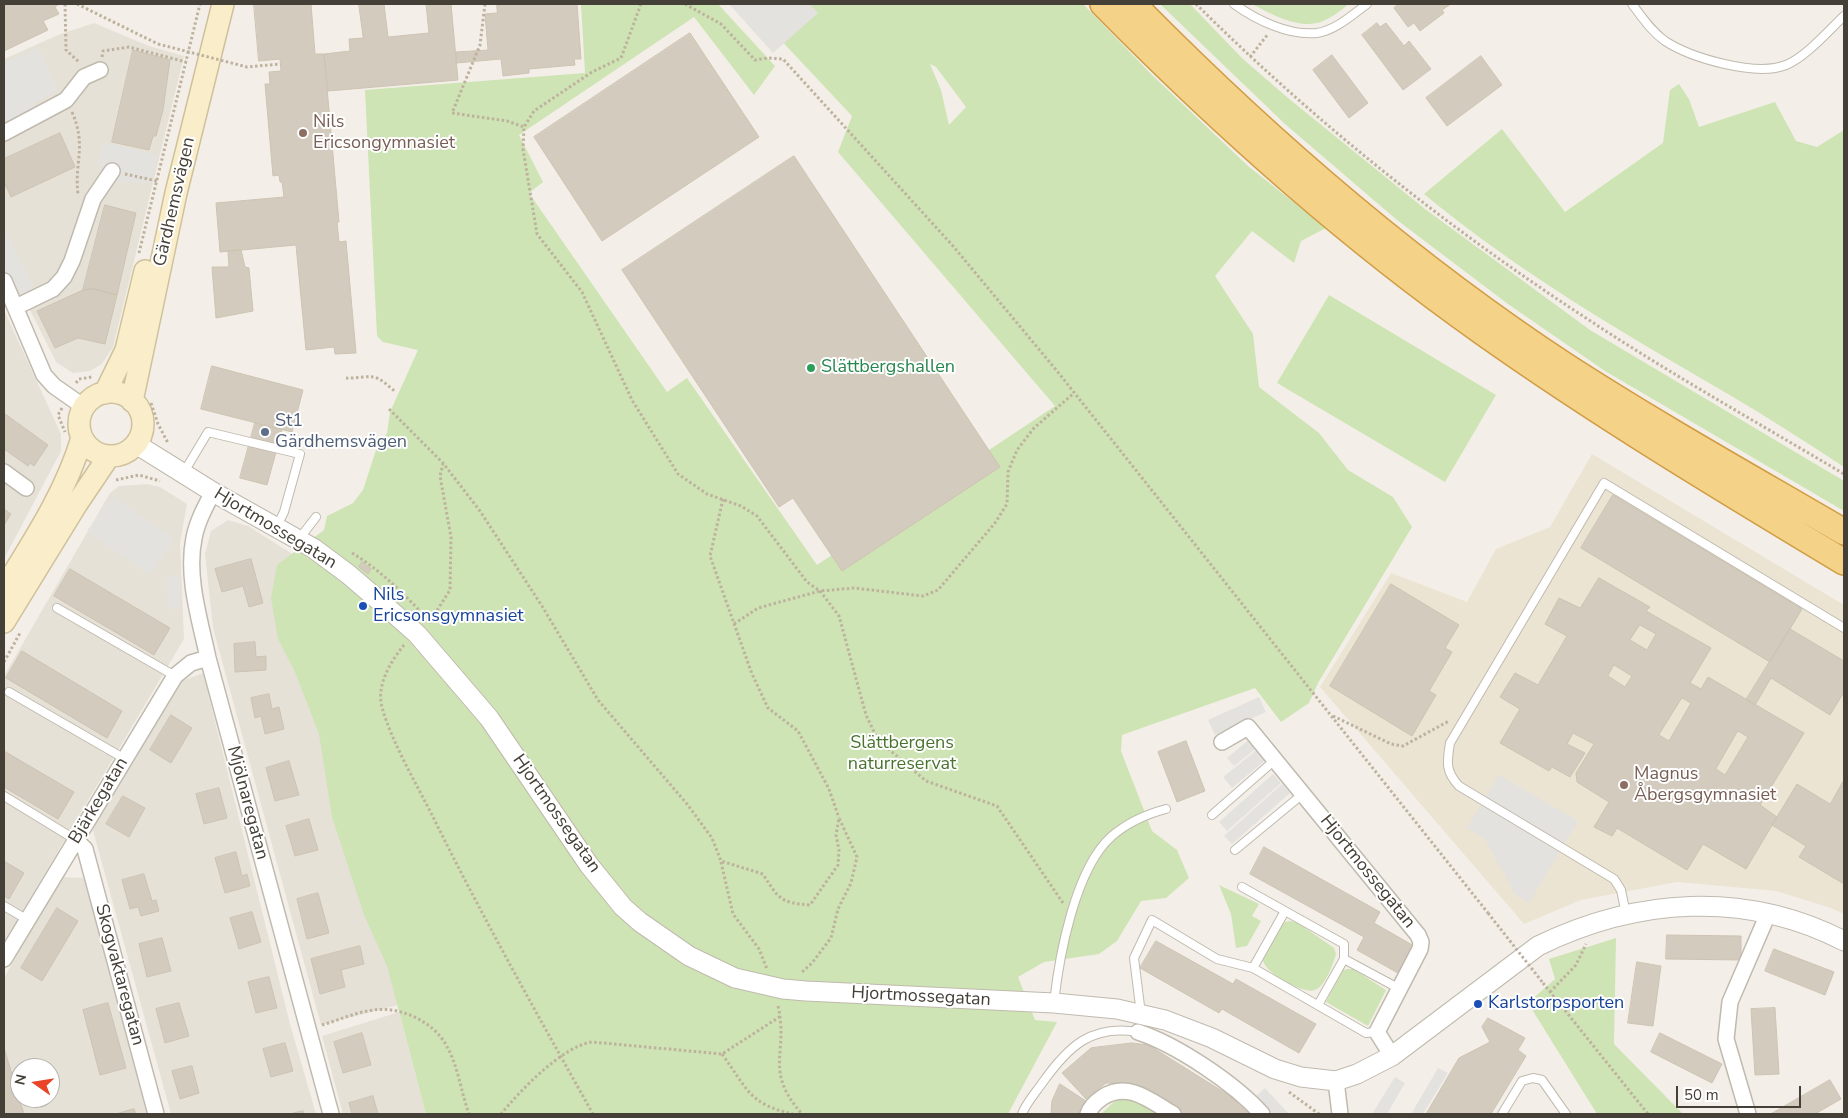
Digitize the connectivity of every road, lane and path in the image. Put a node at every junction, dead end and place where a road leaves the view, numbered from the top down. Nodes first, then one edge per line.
1 (65, 4) edge
2 (77, 4) edge
3 (200, 4) edge
4 (211, 4) edge
5 (223, 4) edge
6 (485, 4) edge
7 (641, 4) edge
8 (685, 4) edge
9 (1103, 4) edge
10 (1133, 4) edge
11 (1196, 4) edge
12 (1234, 4) edge
13 (1366, 4) edge
14 (1632, 4) edge
15 (1844, 16) edge
16 (1275, 26) junction
17 (1250, 57) junction
18 (186, 62) junction
19 (280, 64) dead end
20 (100, 70) junction
21 (66, 100) junction
22 (524, 127) junction
23 (4, 133) edge
24 (112, 171) joint
25 (157, 181) junction
26 (85, 222) junction
27 (138, 262) dead end
28 (4, 281) edge
29 (16, 307) junction
30 (346, 378) dead end
31 (101, 384) junction
32 (396, 392) dead end
33 (1074, 393) junction
34 (76, 401) junction
35 (132, 401) junction
36 (389, 409) dead end
37 (74, 436) junction
38 (168, 443) dead end
39 (136, 444) junction
40 (109, 456) junction
41 (443, 463) junction
42 (188, 466) junction
43 (4, 472) edge
44 (1844, 474) edge
45 (150, 477) dead end
46 (166, 484) dead end
47 (26, 488) dead end
48 (213, 492) junction
49 (722, 499) junction
50 (316, 517) dead end
51 (276, 528) junction
52 (1844, 532) edge
53 (299, 540) junction
54 (345, 549) dead end
55 (1844, 562) edge
56 (4, 589) edge
57 (820, 591) junction
58 (57, 608) dead end
59 (4, 622) edge
60 (734, 624) junction
61 (1844, 628) edge
62 (419, 636) junction
63 (397, 638) dead end
64 (208, 658) junction
65 (175, 676) junction
66 (10, 692) dead end
67 (1330, 714) junction
68 (1461, 724) junction
69 (1222, 742) dead end
70 (125, 759) junction
71 (1276, 759) junction
72 (1304, 793) junction
73 (4, 796) edge
74 (1166, 809) dead end
75 (1212, 814) dead end
76 (839, 818) junction
77 (76, 840) junction
78 (1235, 850) dead end
79 (721, 861) junction
80 (1242, 887) dead end
81 (4, 906) edge
82 (1073, 911) junction
83 (1285, 911) junction
84 (1626, 914) junction
85 (1768, 914) junction
86 (28, 920) junction
87 (1595, 922) junction
88 (1844, 941) edge
89 (4, 959) edge
90 (1344, 959) junction
91 (1254, 968) junction
92 (760, 970) dead end
93 (792, 974) dead end
94 (800, 975) junction
95 (810, 975) dead end
96 (1398, 988) junction
97 (1550, 992) junction
98 (1054, 1003) junction
99 (786, 1004) dead end
100 (1318, 1005) junction
101 (781, 1016) junction
102 (1139, 1023) junction
103 (309, 1030) junction
104 (1377, 1032) junction
105 (722, 1054) junction
106 (1392, 1056) junction
107 (561, 1057) junction
108 (1336, 1081) junction
109 (156, 1114) edge
110 (330, 1114) edge
111 (469, 1114) edge
112 (500, 1114) edge
113 (592, 1114) edge
114 (793, 1114) edge
115 (802, 1114) edge
116 (1022, 1114) edge
117 (1088, 1114) edge
118 (1173, 1114) edge
119 (1262, 1114) edge
120 (1340, 1114) edge
121 (1502, 1114) edge
122 (1566, 1114) edge
123 (1648, 1114) edge
124 (1748, 1114) edge

1 - 20 path
2 - 19 path, bridge
3 - 18 path
4 - 31 main road, Gärdhemsvägen
5 - 35 main road, Gärdhemsvägen
6 - 22 path
7 - 22 path
8 - 33 path
9 - 55 highway
10 - 52 highway
11 - 17 path
12 - 16 lane
13 - 16 lane
14 - 15 lane
16 - 17 path
17 - 44 path
18 - 20 path
18 - 25 path
20 - 21 street
21 - 23 street
21 - 26 path
22 - 49 path
24 - 25 path
24 - 26 street
25 - 27 path
26 - 29 street
28 - 29 street
29 - 34 street
30 - 32 path
31 - 34 main road
31 - 34 path
31 - 35 main road
33 - 57 path
33 - 67 path
34 - 37 main road
34 - 37 path
35 - 39 main road
36 - 41 path
37 - 40 main road
37 - 56 main road
38 - 42 path
39 - 40 main road
39 - 42 street, Hjortmossegatan
40 - 59 main road
41 - 62 path
41 - 79 path
42 - 48 street, Hjortmossegatan
42 - 51 lane
43 - 47 street
45 - 46 path
48 - 51 street, Hjortmossegatan
48 - 64 street, Mjölnaregatan
49 - 57 path
49 - 60 path
50 - 53 lane
51 - 53 street, Hjortmossegatan
53 - 62 street, Hjortmossegatan
54 - 62 path
57 - 60 path
57 - 82 path
58 - 65 lane
60 - 76 path
61 - 68 lane
62 - 63 path
62 - 98 street, Hjortmossegatan
62 - 107 path
64 - 65 street, Bjärkegatan
64 - 103 street, Mjölnaregatan
65 - 70 street, Bjärkegatan
66 - 70 lane
67 - 68 path
67 - 97 path, bridge
68 - 84 lane
69 - 71 street, Hjortmossegatan
70 - 77 street, Bjärkegatan
71 - 72 street, Hjortmossegatan
71 - 75 lane
72 - 78 lane
72 - 96 street, Hjortmossegatan
73 - 77 lane
74 - 82 lane
76 - 79 path
76 - 94 path
77 - 86 street, Bjärkegatan
77 - 109 street, Skogvaktaregatan
79 - 92 path
80 - 83 lane
81 - 86 lane
82 - 98 lane
83 - 90 lane
83 - 91 lane
84 - 85 street
84 - 87 street
85 - 88 street
85 - 124 street
86 - 89 street, Bjärkegatan
87 - 97 path
87 - 106 street
90 - 96 lane
90 - 100 lane
91 - 100 lane
91 - 102 lane
93 - 94 path
94 - 95 path
96 - 104 street, Hjortmossegatan
97 - 123 path
98 - 102 street, Hjortmossegatan
99 - 101 path
100 - 104 lane
101 - 105 path
101 - 115 path
102 - 108 street, Hjortmossegatan
102 - 116 lane, Hjortmossegatan
102 - 119 street
103 - 110 street, Mjölnaregatan
103 - 111 path
104 - 106 street
105 - 107 path
105 - 114 path
106 - 108 street
107 - 112 path
107 - 113 path
108 - 120 street
117 - 118 street
121 - 122 lane

